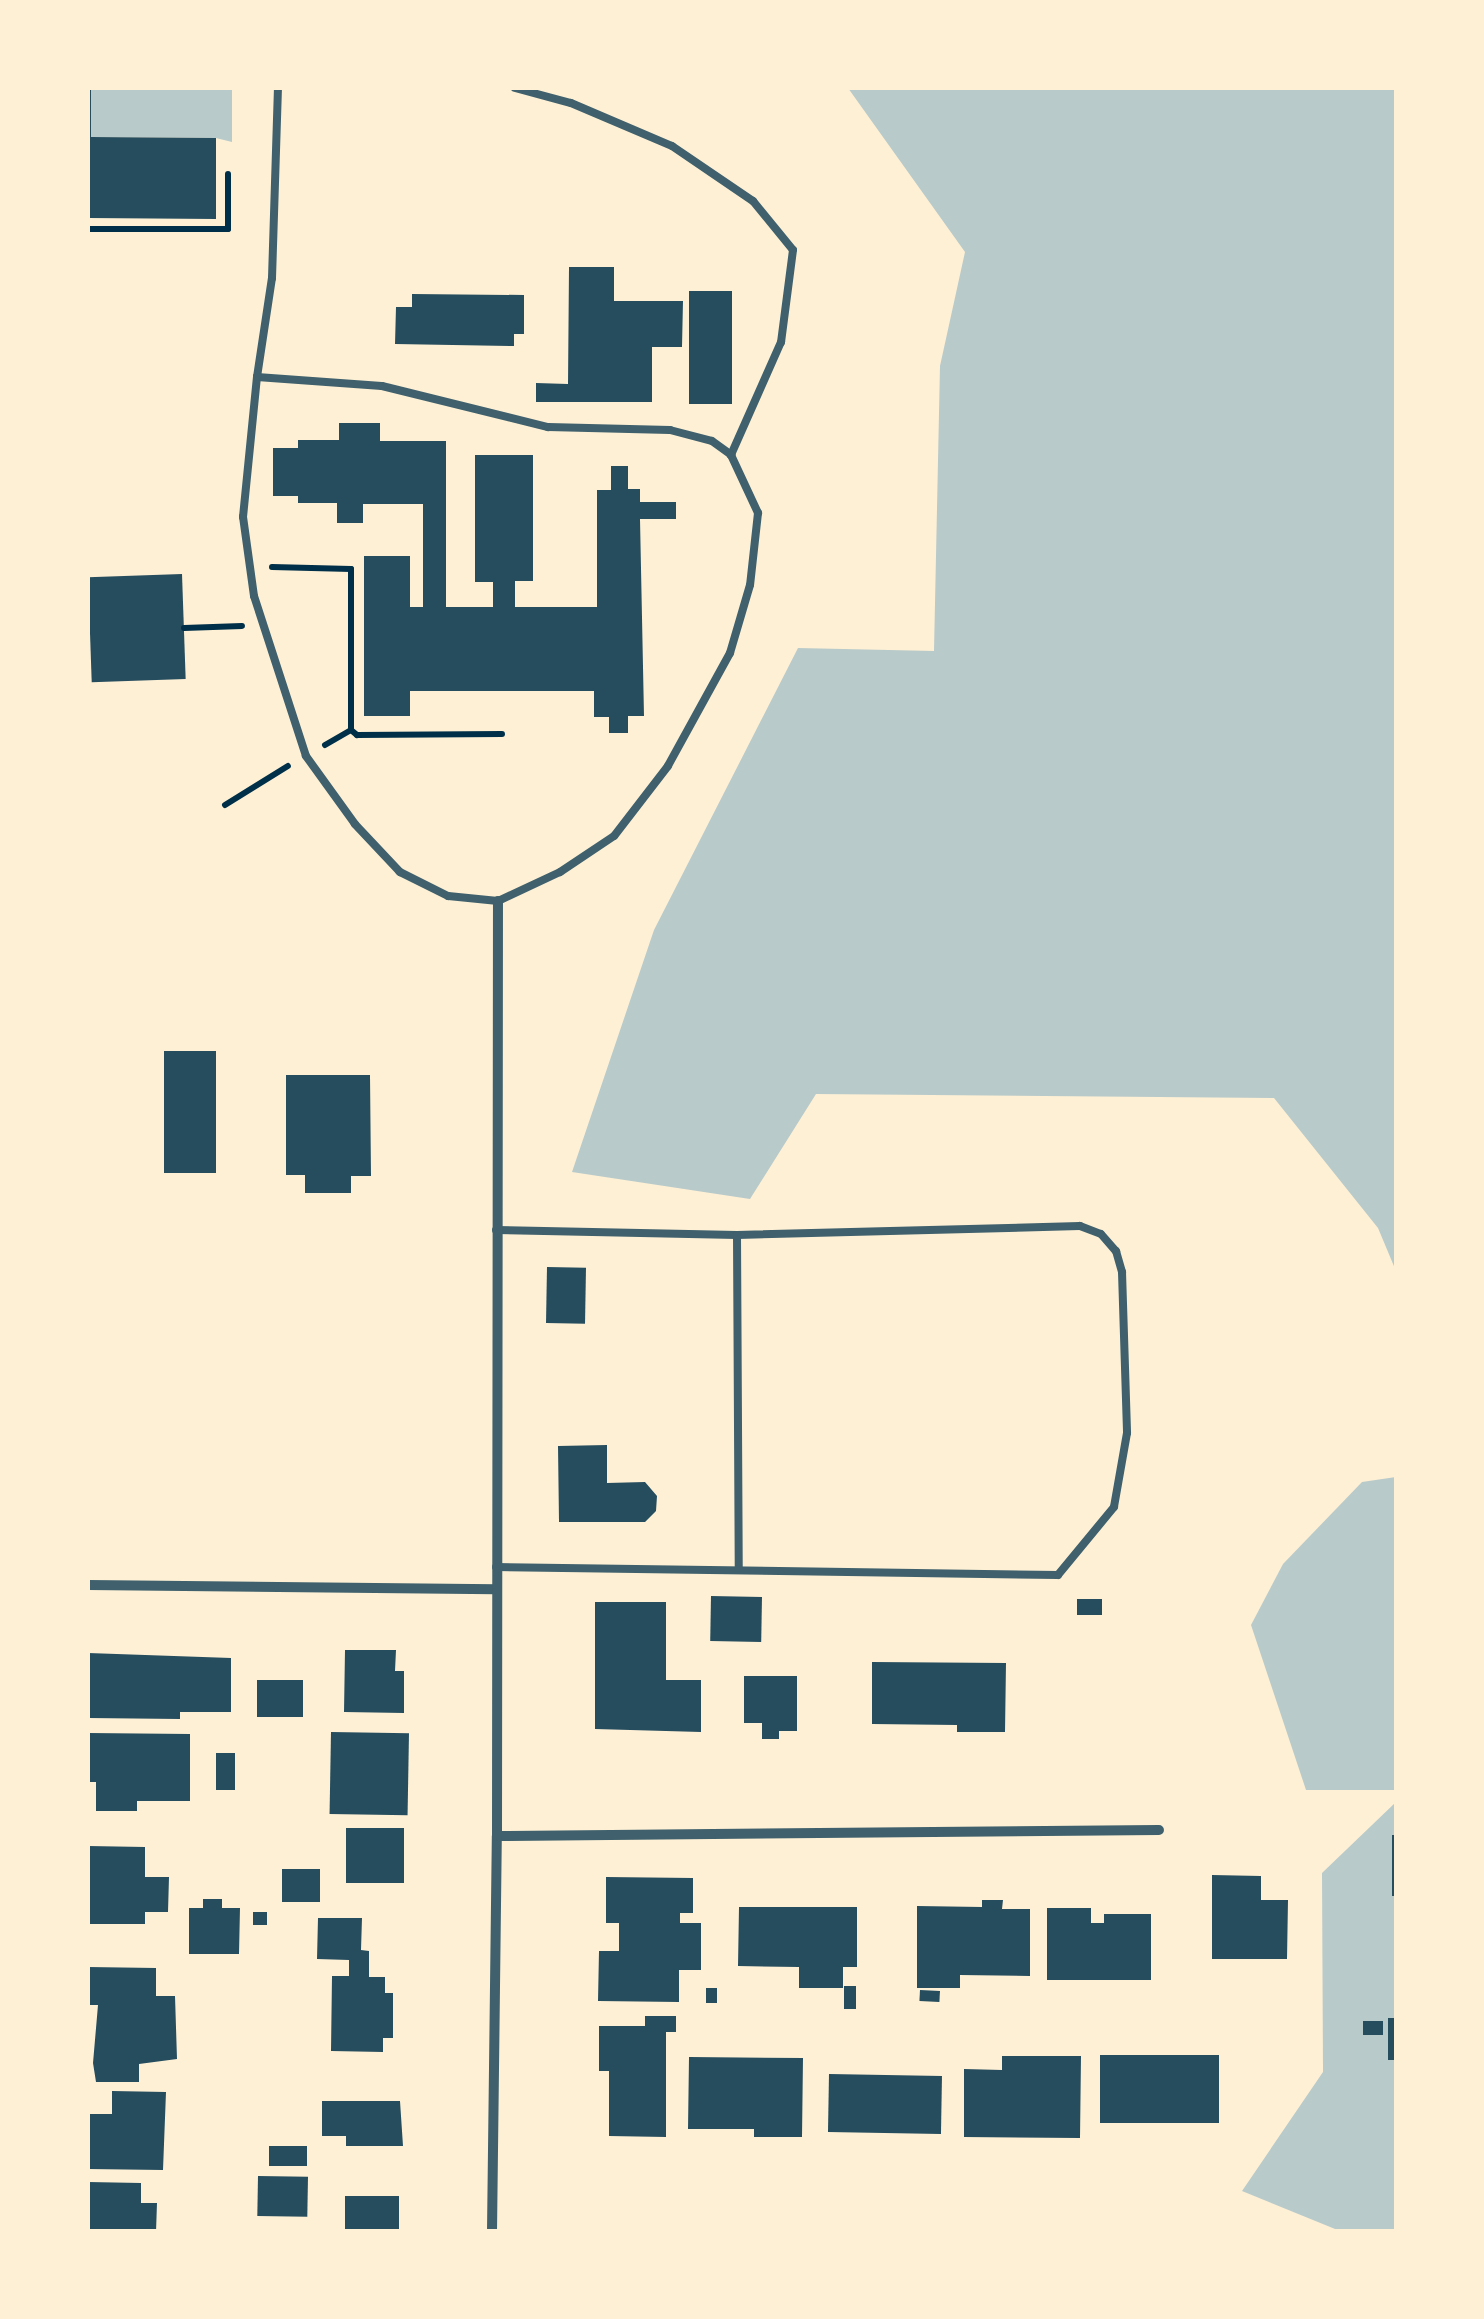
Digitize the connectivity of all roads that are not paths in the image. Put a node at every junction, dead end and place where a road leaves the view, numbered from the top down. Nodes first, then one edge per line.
1 (278, 88) edge
2 (515, 88) edge
3 (257, 377) junction
4 (732, 455) junction
5 (498, 901) junction
6 (496, 1230) junction
7 (737, 1235) junction
8 (496, 1567) junction
9 (739, 1568) junction
10 (88, 1584) edge
11 (496, 1589) junction
12 (1159, 1830) dead end
13 (498, 1836) junction
14 (492, 2232) edge

1 - 3 lane
2 - 4 lane
3 - 4 lane
3 - 5 lane
4 - 5 lane
5 - 6 street
6 - 7 lane
6 - 8 street
7 - 9 lane
7 - 9 lane
8 - 9 lane
8 - 11 street
10 - 11 street
11 - 13 street
12 - 13 street
13 - 14 street

